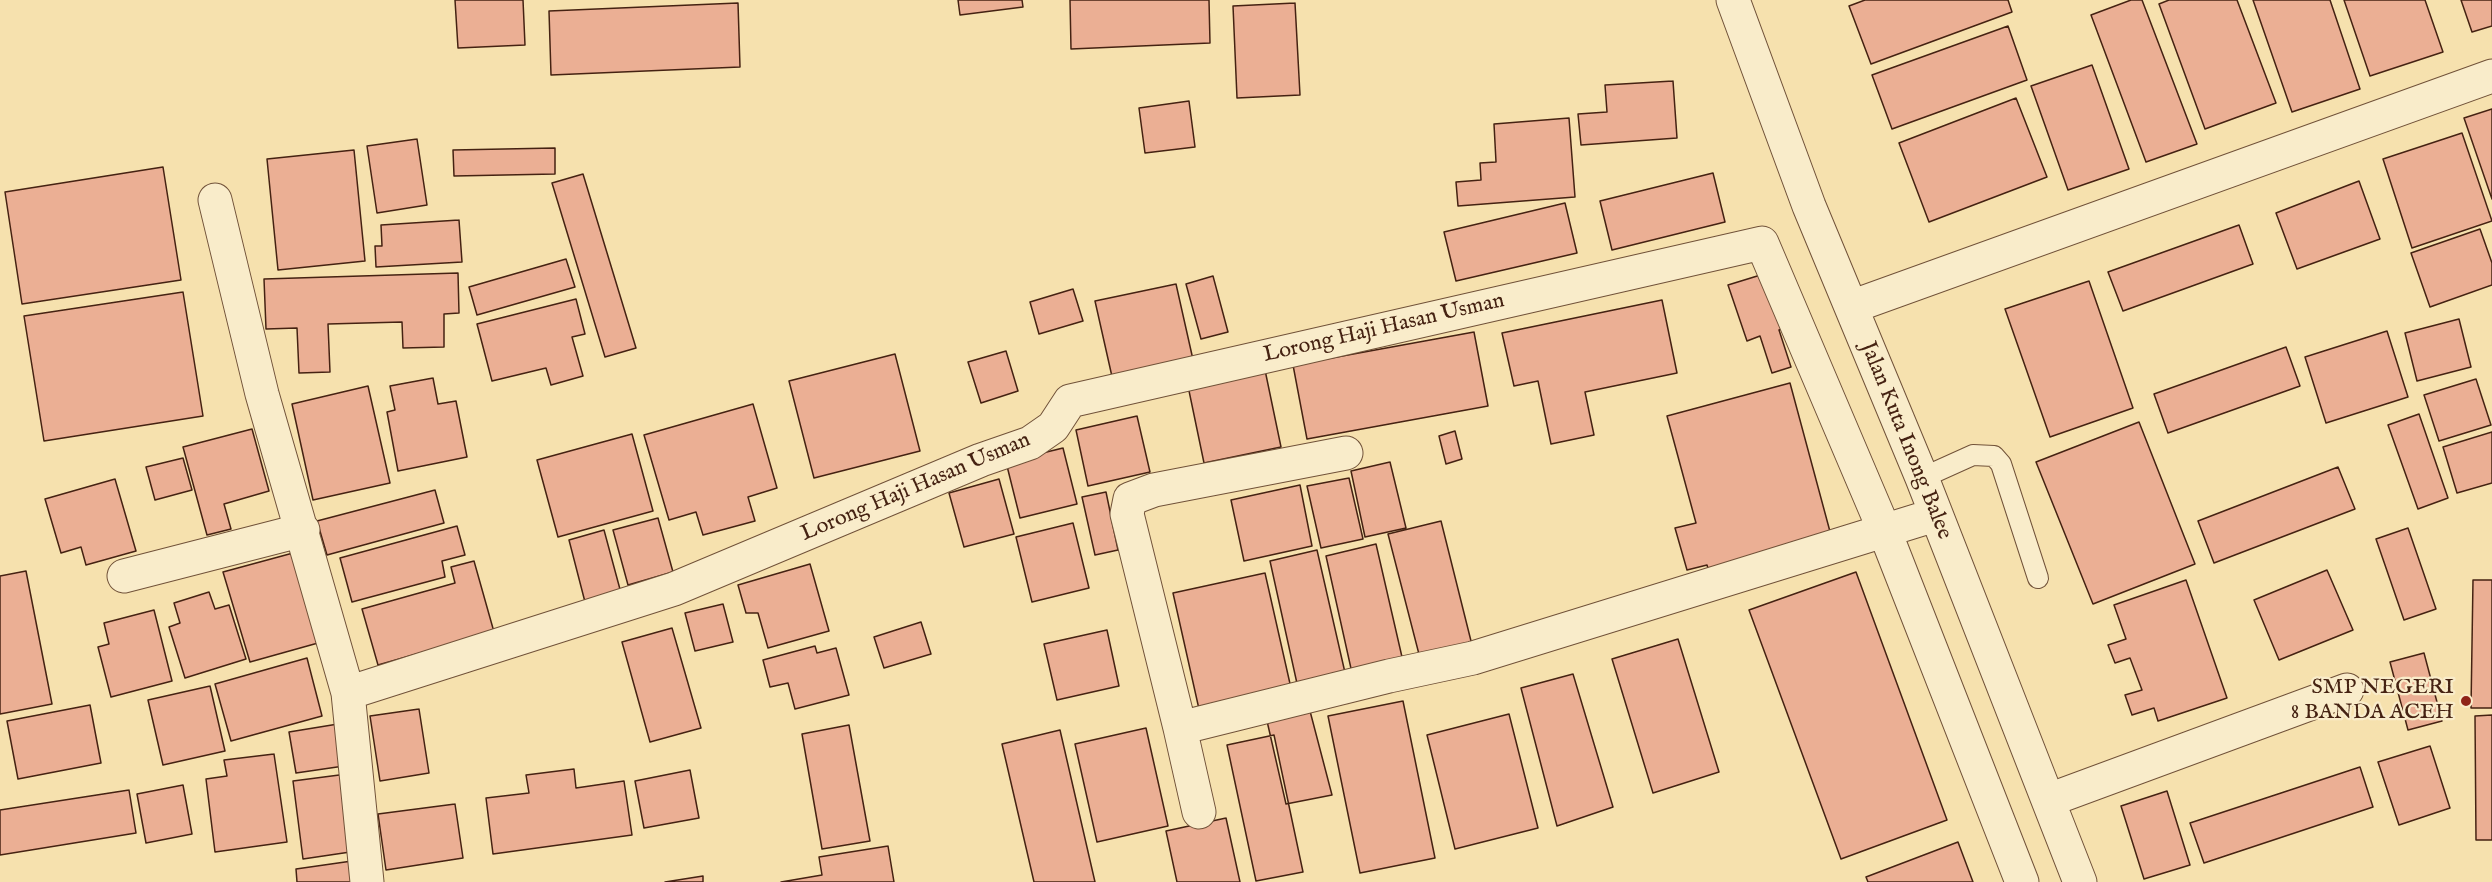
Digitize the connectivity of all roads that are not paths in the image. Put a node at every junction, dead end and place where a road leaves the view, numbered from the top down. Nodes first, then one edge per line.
1 (1733, 0) edge
2 (2492, 76) edge
3 (214, 200) dead end
4 (1851, 307) junction
5 (1346, 453) dead end
6 (1922, 478) junction
7 (1935, 515) junction
8 (303, 530) junction
9 (1885, 532) junction
10 (124, 576) dead end
11 (2038, 578) dead end
12 (2347, 690) dead end
13 (348, 693) junction
14 (1180, 728) junction
15 (2049, 800) junction
16 (1199, 812) dead end
17 (368, 882) edge
18 (2022, 882) edge
19 (2080, 882) edge

1 - 4 street, Jalan Kuta Inong Balee
2 - 4 street
3 - 8 street
4 - 6 street, Jalan Kuta Inong Balee
5 - 14 street
6 - 7 street, Jalan Kuta Inong Balee
6 - 11 lane
7 - 9 street
7 - 15 street, Jalan Kuta Inong Balee
8 - 10 street
8 - 13 street
9 - 13 street, Lorong Haji Hasan Usman
9 - 14 street
9 - 18 street
12 - 15 street
13 - 17 street
14 - 16 street
15 - 19 street, Jalan Kuta Inong Balee

